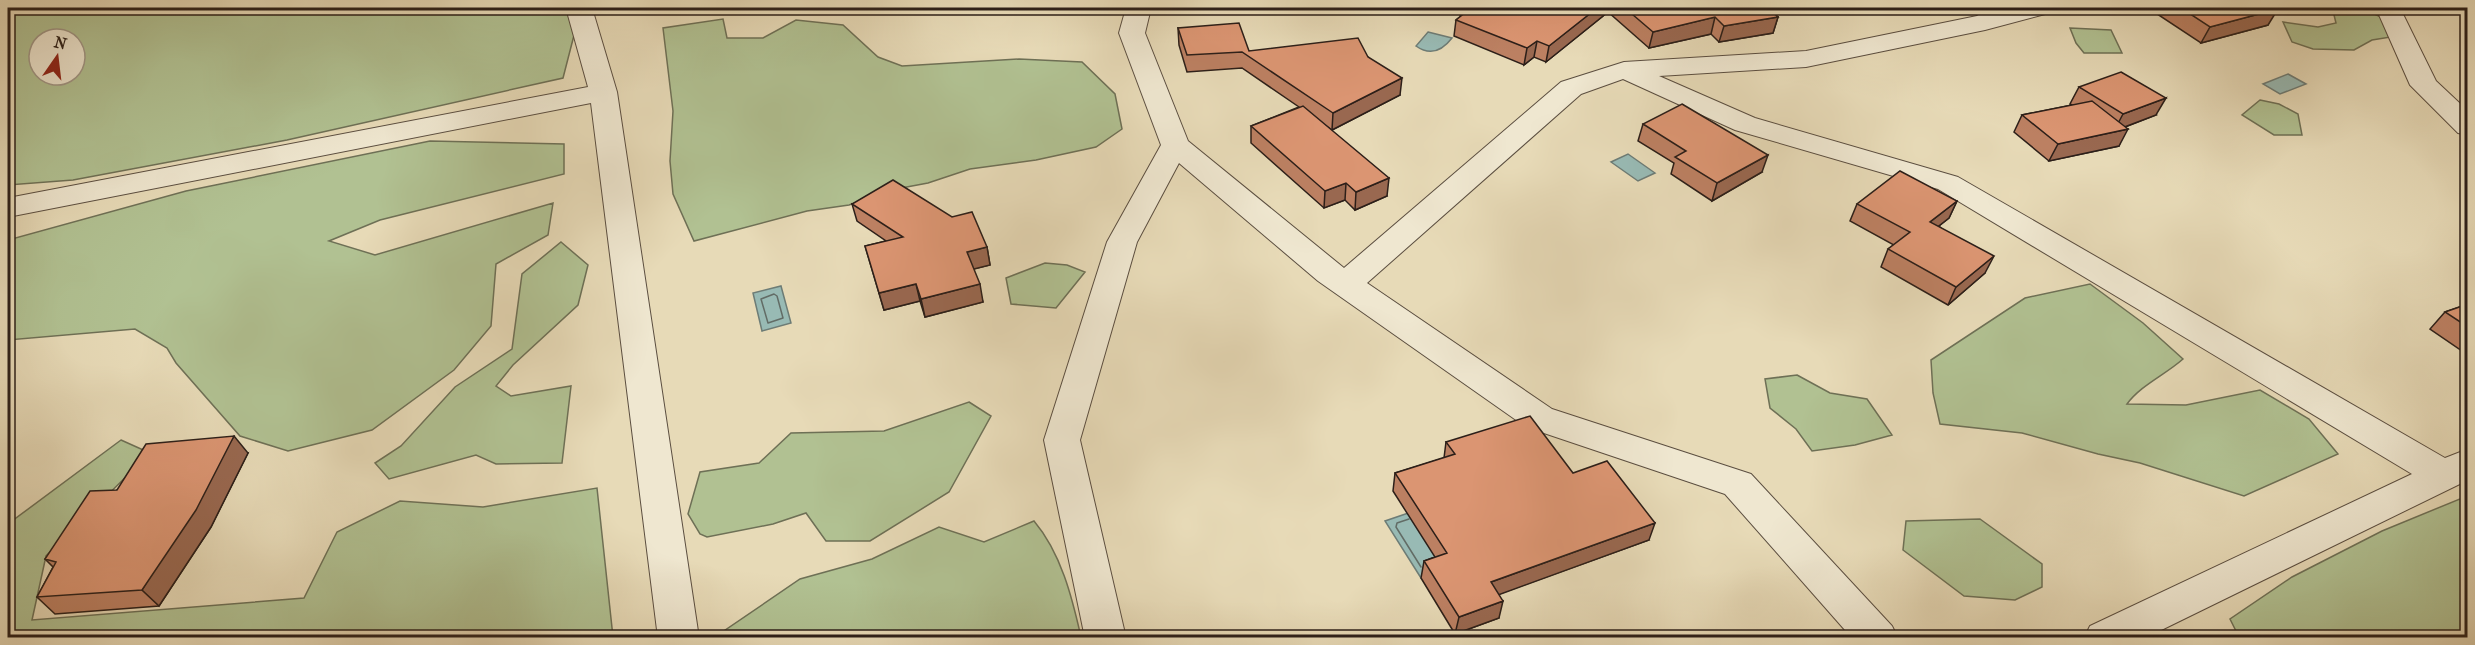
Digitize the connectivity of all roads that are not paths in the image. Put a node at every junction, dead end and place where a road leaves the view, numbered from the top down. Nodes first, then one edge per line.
1 (607, 8) edge
2 (1138, 8) edge
3 (2040, 8) edge
4 (2388, 8) edge
5 (580, 10) edge
6 (1995, 15) edge
7 (1624, 70) junction
8 (603, 92) junction
9 (2468, 127) edge
10 (1175, 145) junction
11 (8, 208) edge
12 (1346, 284) junction
13 (2456, 469) edge
14 (679, 638) edge
15 (1106, 638) edge
16 (1878, 638) edge
17 (2104, 638) edge

1 - 5 street
2 - 10 street
3 - 6 street
4 - 9 street
5 - 8 street
6 - 7 street
7 - 12 street
7 - 13 street
8 - 11 street
8 - 14 street
10 - 12 street
10 - 15 street
12 - 16 street
13 - 17 street

